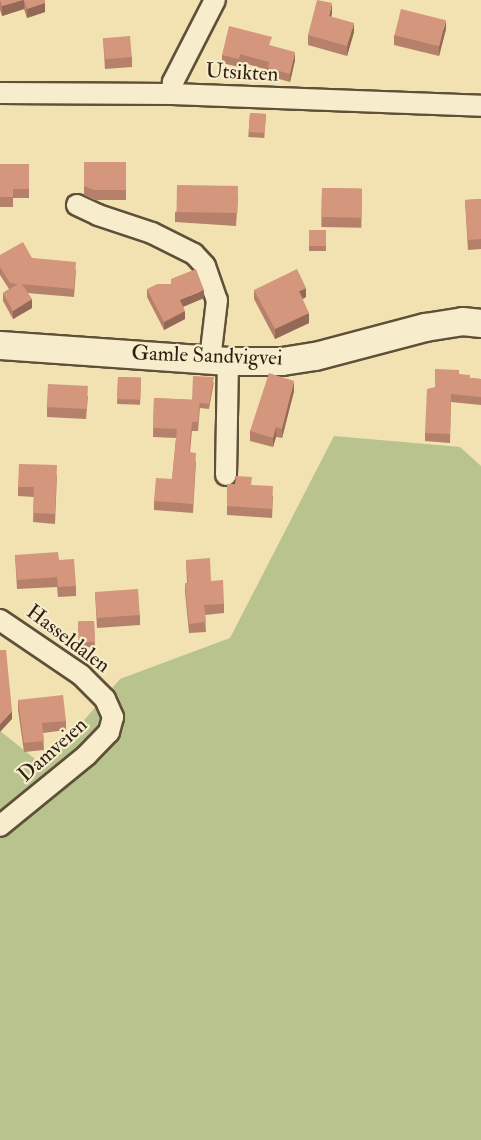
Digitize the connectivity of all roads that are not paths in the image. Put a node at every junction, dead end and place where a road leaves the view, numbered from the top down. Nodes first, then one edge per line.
1 (216, 0) edge
2 (0, 93) edge
3 (172, 94) junction
4 (481, 106) edge
5 (77, 205) dead end
6 (481, 323) edge
7 (0, 345) edge
8 (219, 361) junction
9 (226, 475) dead end
10 (0, 620) edge
11 (105, 699) joint
12 (0, 826) edge

1 - 3 street
2 - 3 street, Utsikten
3 - 4 street, Utsikten
5 - 8 street
6 - 8 street, Gamle Sandvigvei
7 - 8 street, Gamle Sandvigvei
8 - 9 street
10 - 11 street, Hasseldalen
11 - 12 street, Damveien

